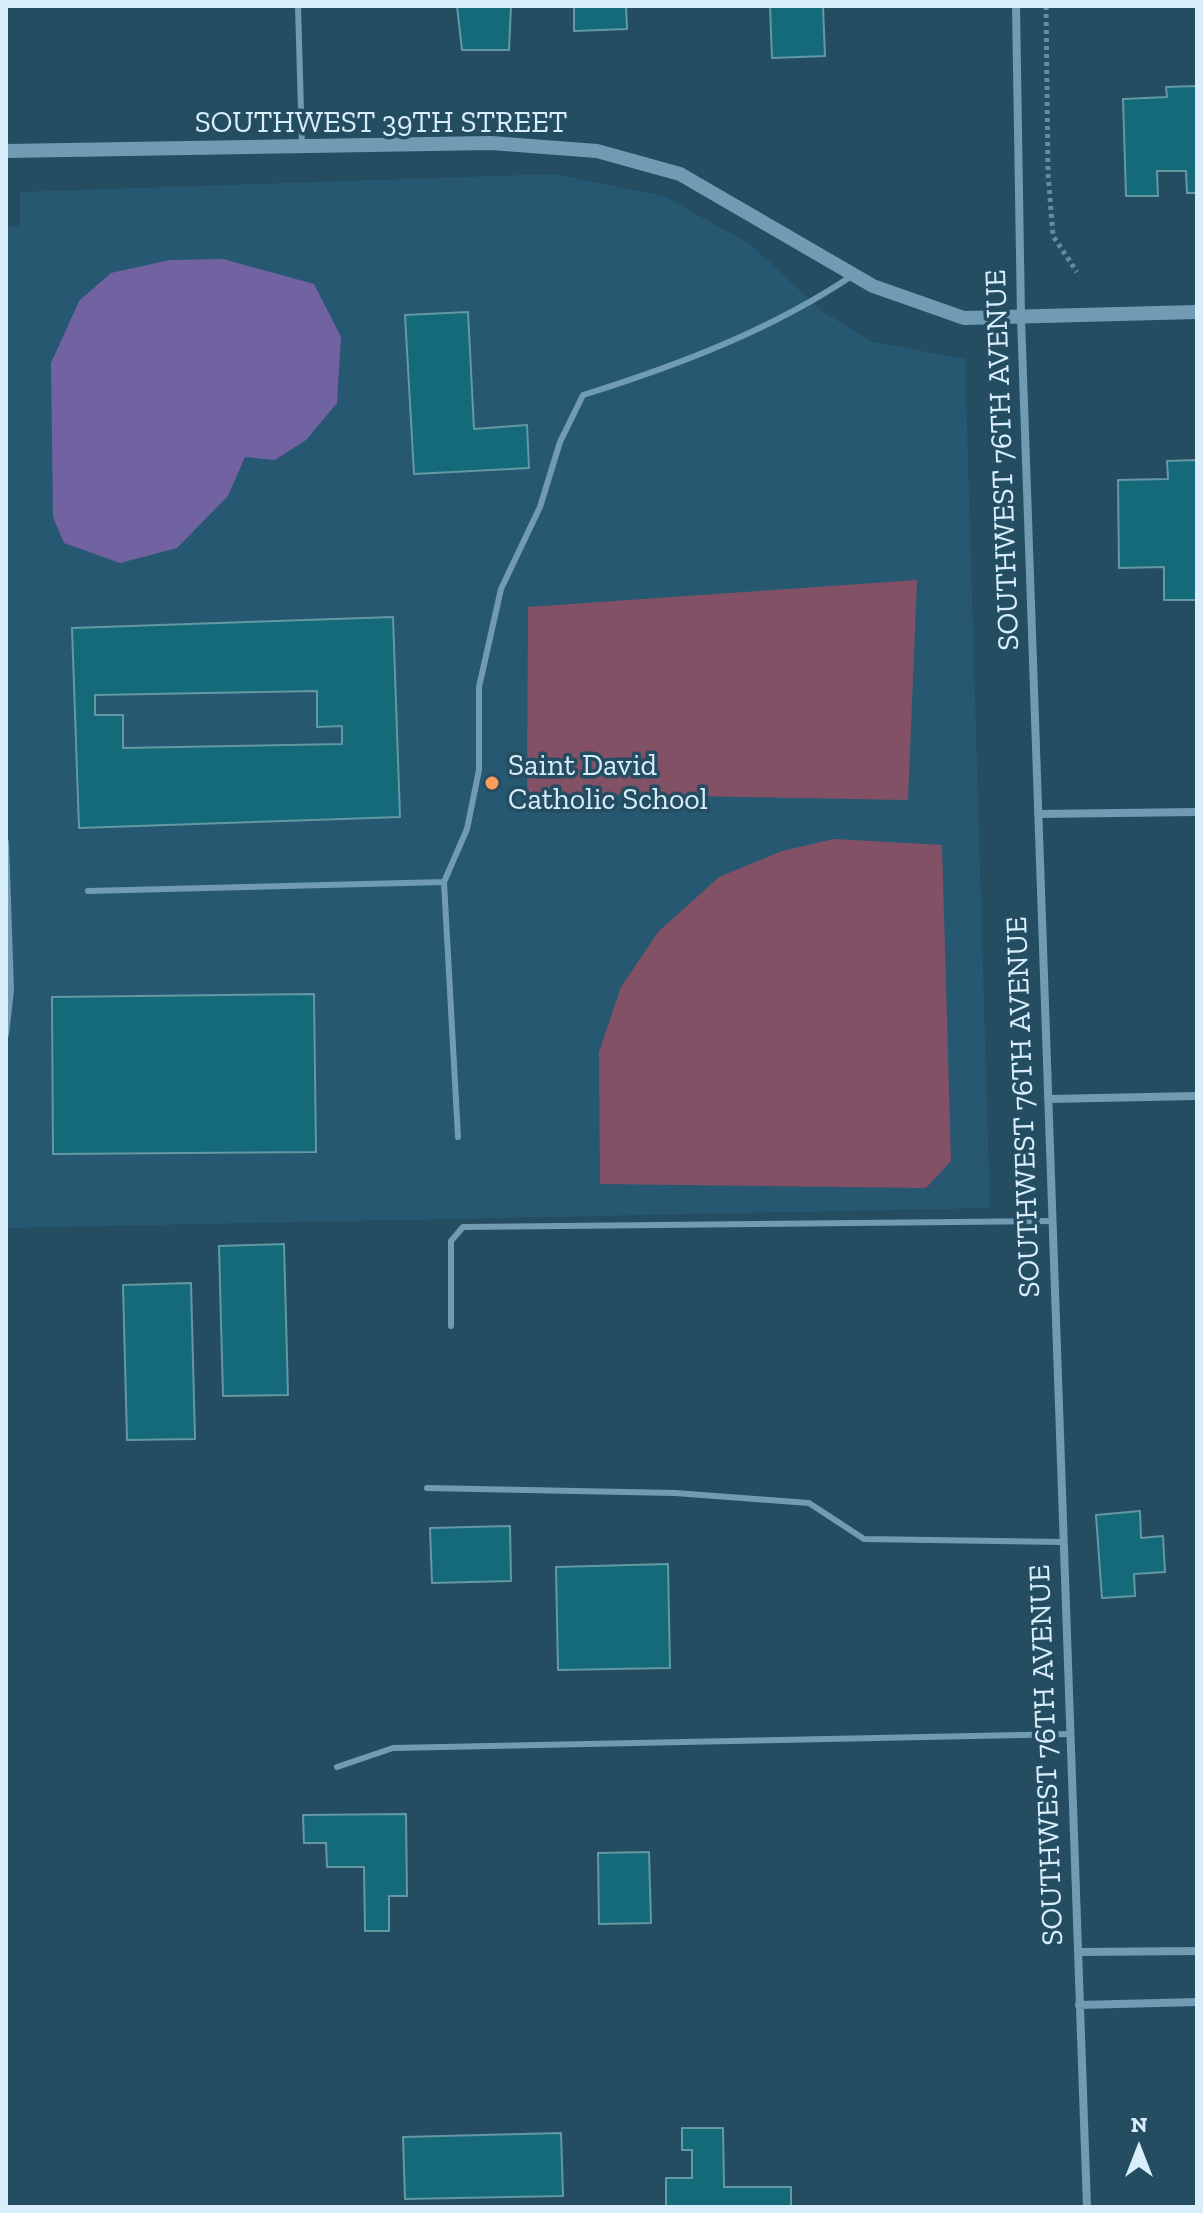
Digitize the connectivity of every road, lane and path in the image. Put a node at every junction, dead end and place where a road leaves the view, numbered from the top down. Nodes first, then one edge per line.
1 (298, 6) edge
2 (1016, 6) edge
3 (1046, 6) edge
4 (302, 146) junction
5 (6, 151) edge
6 (1077, 272) dead end
7 (853, 275) junction
8 (1197, 312) edge
9 (1021, 318) junction
10 (1197, 812) edge
11 (1038, 814) junction
12 (6, 842) edge
13 (444, 882) junction
14 (88, 891) dead end
15 (6, 1035) edge
16 (1197, 1096) edge
17 (1048, 1099) junction
18 (458, 1137) dead end
19 (1052, 1221) junction
20 (451, 1326) dead end
21 (427, 1488) dead end
22 (1063, 1542) junction
23 (1070, 1734) junction
24 (337, 1767) dead end
25 (1197, 1951) edge
26 (1078, 1952) junction
27 (1197, 2002) edge
28 (1079, 2005) junction
29 (1087, 2207) edge

1 - 4 lane
2 - 9 street, SOUTHWEST 76TH AVENUE
3 - 6 path
4 - 5 street, SOUTHWEST 39TH STREET
4 - 7 street, SOUTHWEST 39TH STREET
7 - 9 street, SOUTHWEST 39TH STREET
7 - 13 lane
8 - 9 street, SOUTHWEST 39TH STREET
9 - 11 street, SOUTHWEST 76TH AVENUE
10 - 11 street
11 - 17 street, SOUTHWEST 76TH AVENUE
12 - 15 lane
13 - 14 lane
13 - 18 lane
16 - 17 street
17 - 19 street, SOUTHWEST 76TH AVENUE
19 - 20 lane
19 - 22 street, SOUTHWEST 76TH AVENUE
21 - 22 lane
22 - 23 street, SOUTHWEST 76TH AVENUE
23 - 24 lane
23 - 26 street, SOUTHWEST 76TH AVENUE
25 - 26 street
26 - 28 street, SOUTHWEST 76TH AVENUE
27 - 28 street
28 - 29 street, SOUTHWEST 76TH AVENUE

